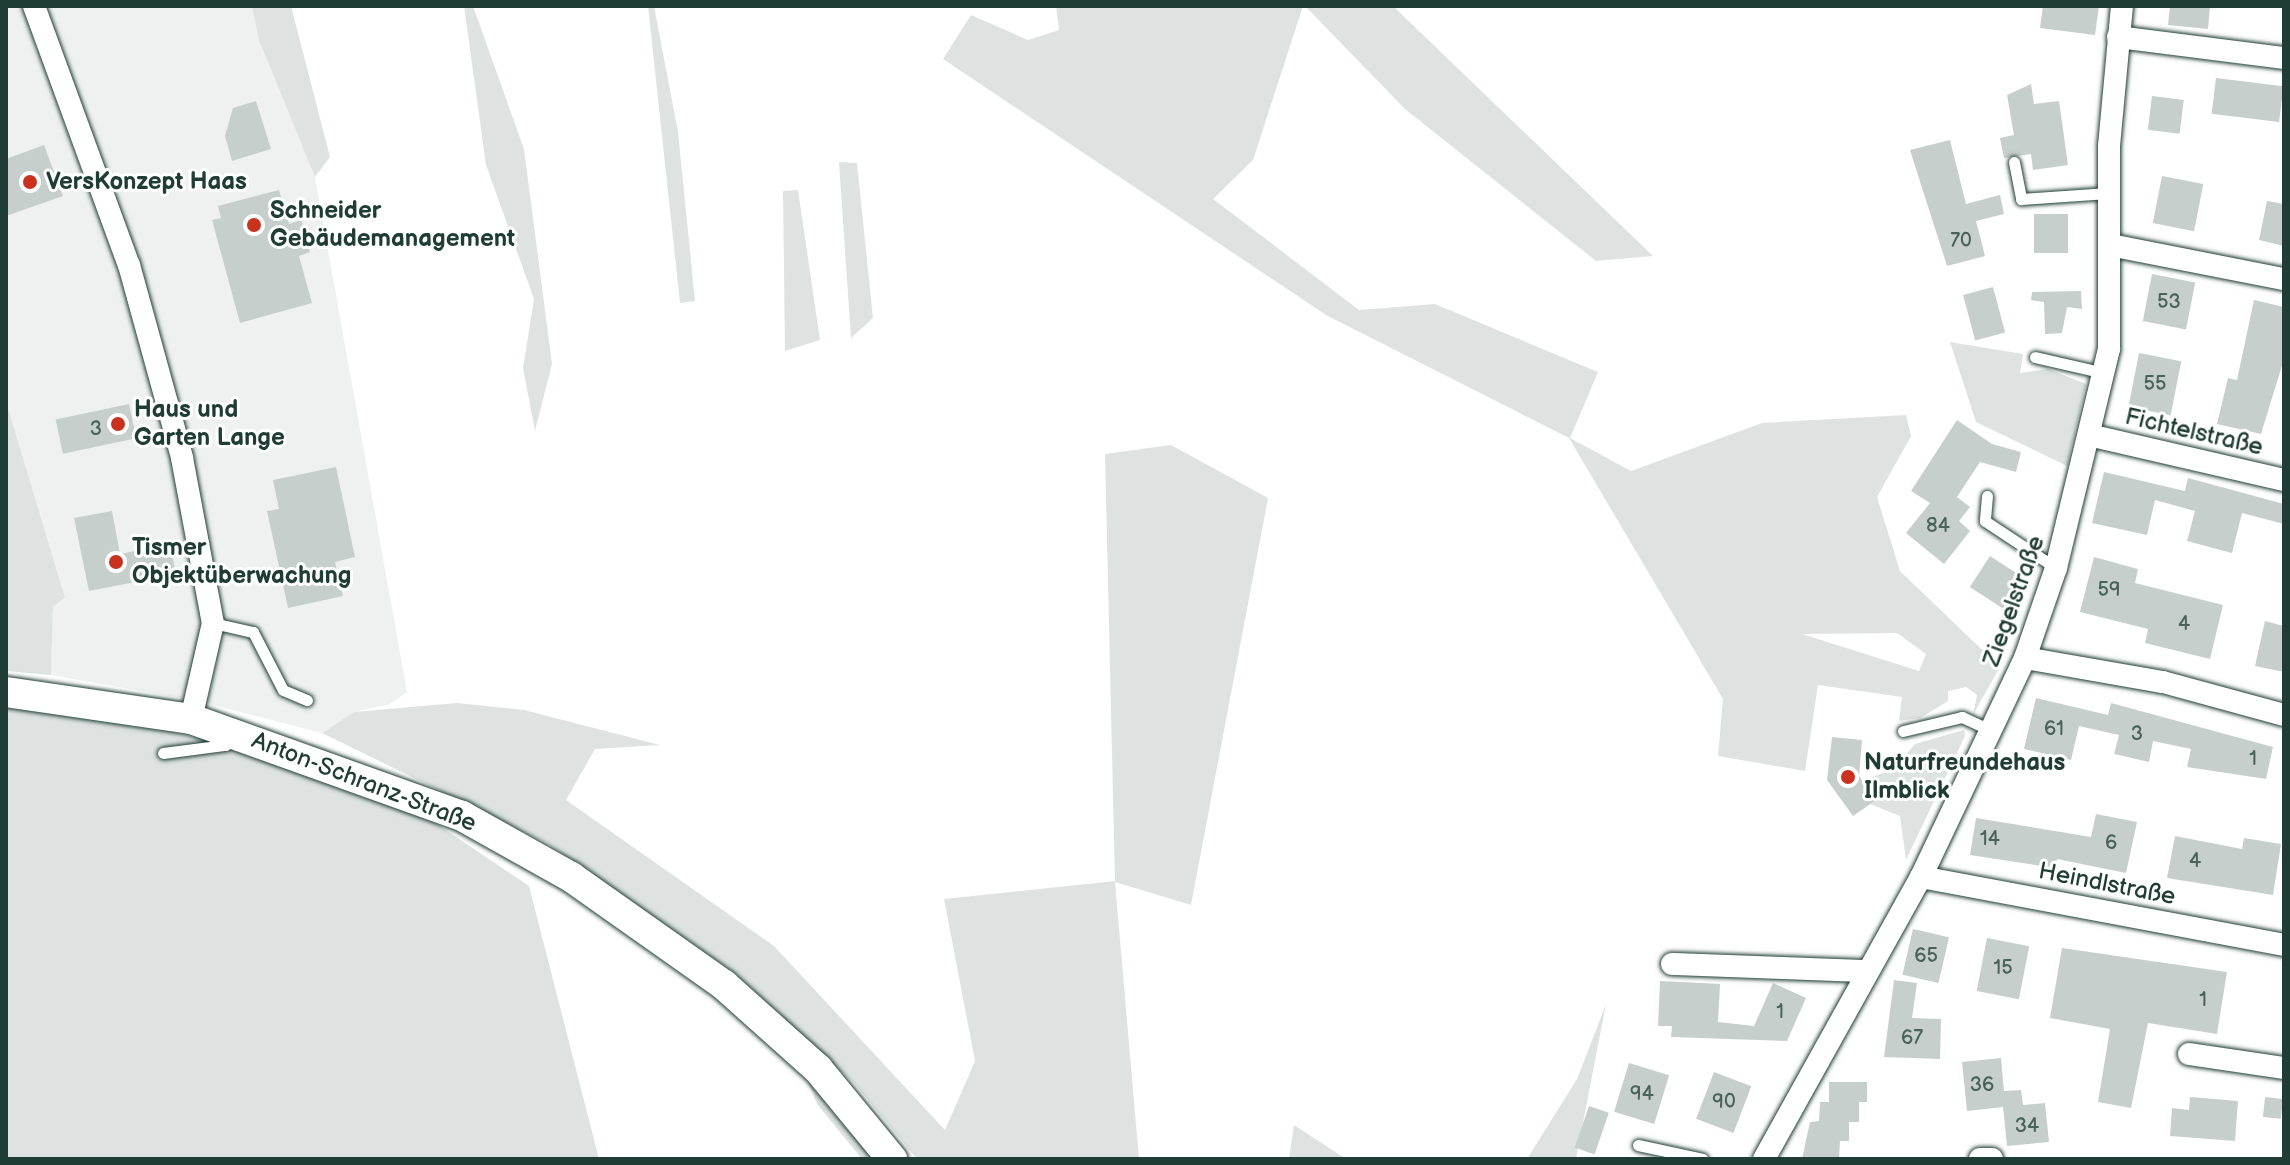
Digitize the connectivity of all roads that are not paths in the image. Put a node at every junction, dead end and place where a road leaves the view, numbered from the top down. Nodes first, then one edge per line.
1 (34, 6) edge
2 (2122, 6) edge
3 (2118, 37) junction
4 (2284, 58) edge
5 (2014, 162) dead end
6 (2108, 193) junction
7 (2110, 245) junction
8 (2284, 279) edge
9 (2035, 357) dead end
10 (2106, 373) junction
11 (2093, 436) junction
12 (2284, 480) edge
13 (1987, 496) dead end
14 (2056, 568) junction
15 (213, 623) junction
16 (2025, 658) junction
17 (6, 692) edge
18 (307, 700) dead end
19 (2284, 715) edge
20 (191, 719) junction
21 (1990, 730) junction
22 (1903, 731) dead end
23 (237, 734) junction
24 (163, 753) dead end
25 (1921, 877) junction
26 (2284, 945) edge
27 (1672, 964) dead end
28 (1866, 971) junction
29 (2189, 1054) dead end
30 (2284, 1068) edge
31 (1638, 1145) dead end
32 (892, 1159) edge
33 (1703, 1159) edge
34 (1764, 1159) edge
35 (1980, 1159) edge
36 (1992, 1159) edge

1 - 15 street
2 - 3 street, Ziegelstraße
3 - 4 street
3 - 6 street, Ziegelstraße
5 - 6 lane
6 - 7 street, Ziegelstraße
7 - 8 street
7 - 10 street, Ziegelstraße
9 - 10 lane
10 - 11 street, Ziegelstraße
11 - 12 street, Fichtelstraße
11 - 14 street, Ziegelstraße
13 - 14 lane
14 - 16 street, Ziegelstraße
15 - 18 lane
15 - 20 street
16 - 19 street
16 - 21 street, Ziegelstraße
17 - 20 main road, Anton-Schranz-Straße
20 - 23 main road, Anton-Schranz-Straße
21 - 22 lane
21 - 25 street, Ziegelstraße
23 - 24 lane
23 - 32 main road, Anton-Schranz-Straße
25 - 26 street, Heindlstraße
25 - 28 street, Ziegelstraße
27 - 28 street
28 - 34 street, Ziegelstraße
29 - 30 street
31 - 33 lane
35 - 36 street

